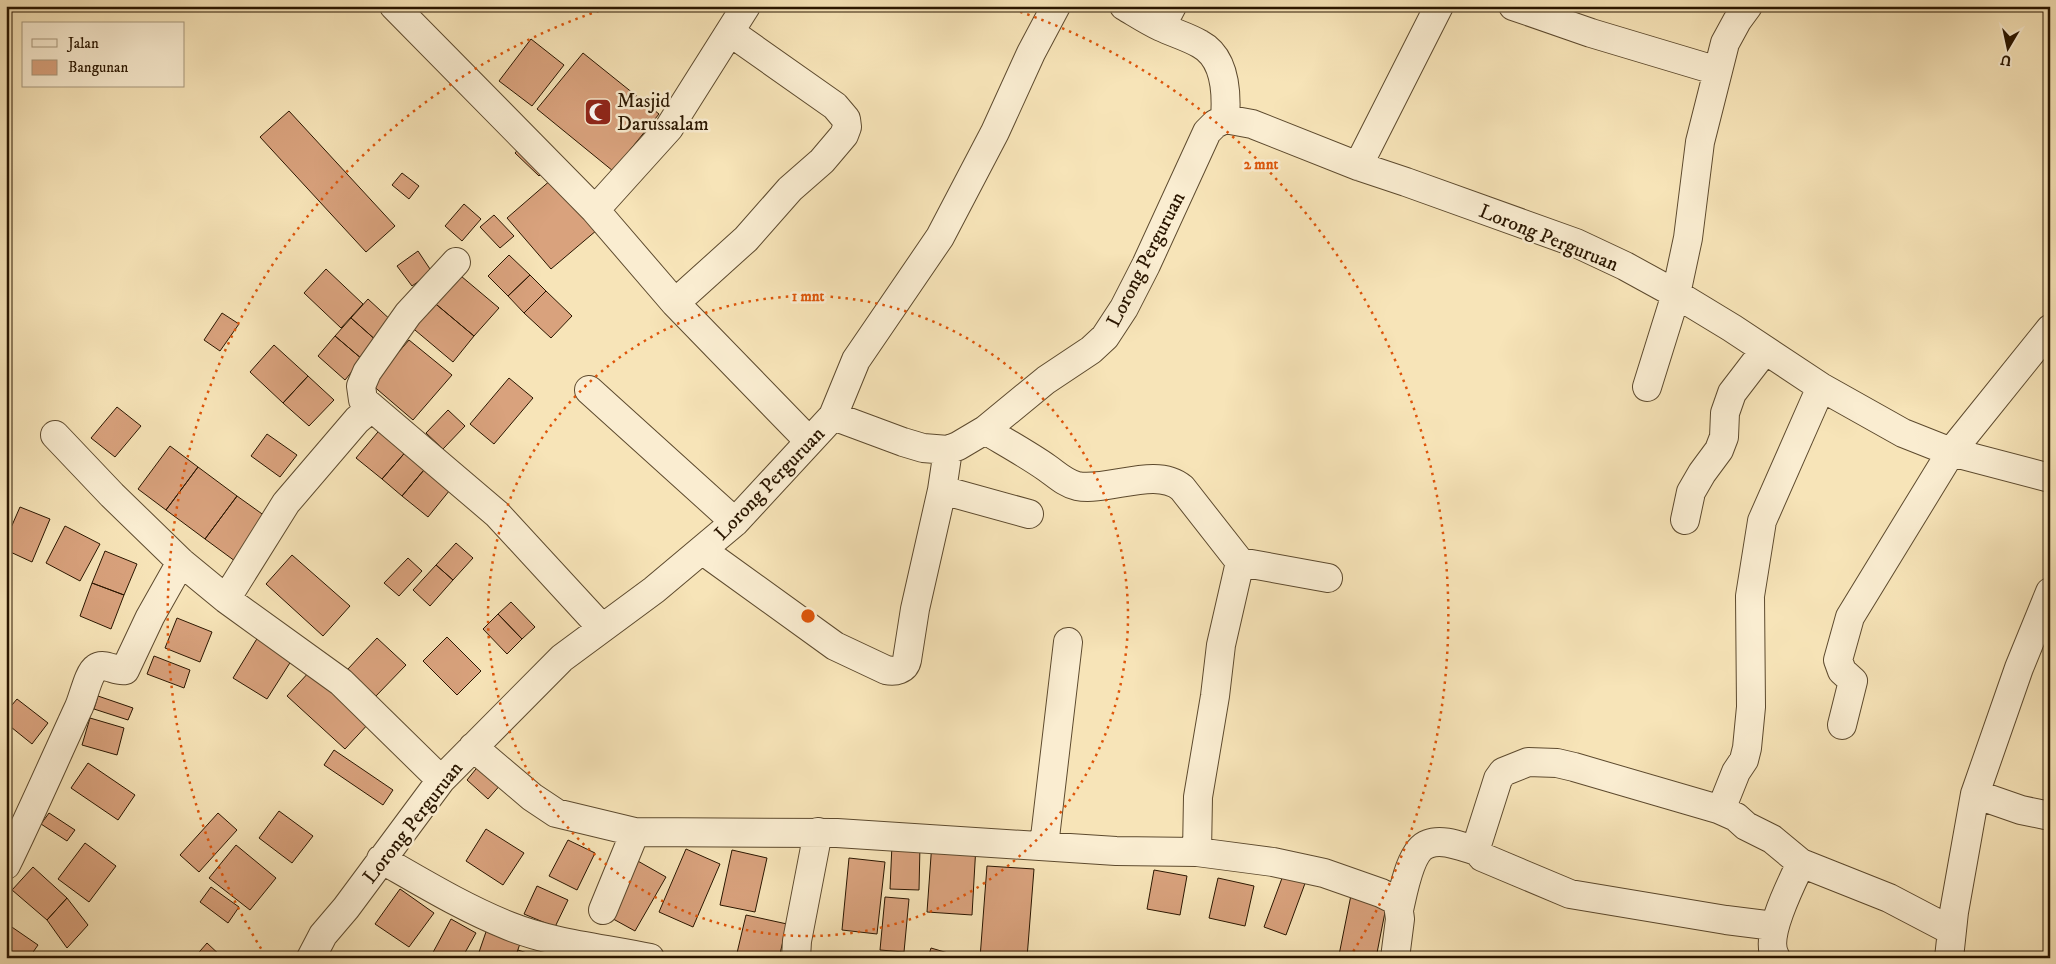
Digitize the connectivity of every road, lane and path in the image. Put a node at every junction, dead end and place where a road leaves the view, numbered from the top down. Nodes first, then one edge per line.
1 (394, 6) edge
2 (746, 6) edge
3 (1056, 6) edge
4 (1124, 6) edge
5 (1439, 6) edge
6 (1513, 6) edge
7 (1748, 6) edge
8 (1166, 17) edge
9 (730, 32) junction
10 (1718, 71) junction
11 (1225, 119) junction
12 (1358, 166) junction
13 (595, 210) junction
14 (456, 262) dead end
15 (1676, 294) junction
16 (675, 303) junction
17 (2050, 329) edge
18 (1765, 350) junction
19 (1647, 387) dead end
20 (1821, 387) junction
21 (589, 390) dead end
22 (371, 408) junction
23 (833, 416) junction
24 (985, 430) junction
25 (55, 434) dead end
26 (810, 441) junction
27 (948, 450) junction
28 (1951, 452) junction
29 (2050, 478) edge
30 (942, 490) junction
31 (1029, 514) dead end
32 (1685, 520) dead end
33 (735, 522) junction
34 (702, 550) junction
35 (180, 562) junction
36 (1240, 562) junction
37 (1328, 578) dead end
38 (2050, 592) edge
39 (226, 599) junction
40 (602, 628) junction
41 (1068, 642) dead end
42 (1842, 725) dead end
43 (473, 747) junction
44 (441, 780) junction
45 (1975, 794) junction
46 (1718, 809) junction
47 (2050, 816) edge
48 (635, 832) junction
49 (818, 832) junction
50 (1044, 846) junction
51 (1477, 851) junction
52 (1197, 852) junction
53 (381, 859) junction
54 (1801, 863) junction
55 (6, 865) edge
56 (603, 910) dead end
57 (1399, 910) junction
58 (1774, 926) junction
59 (1952, 931) junction
60 (311, 958) edge
61 (650, 958) edge
62 (796, 958) edge
63 (1395, 958) edge
64 (1776, 958) edge
65 (1949, 958) edge

1 - 13 street
2 - 9 street
3 - 23 street
4 - 8 street
5 - 12 street
6 - 10 street
7 - 10 street
8 - 11 street
9 - 13 street
9 - 16 street
10 - 15 street
11 - 12 street, Lorong Perguruan
11 - 24 street, Lorong Perguruan
12 - 15 street, Lorong Perguruan
13 - 16 street
14 - 22 street
15 - 18 street, Lorong Perguruan
15 - 19 street
16 - 26 street
17 - 28 street
18 - 20 street, Lorong Perguruan
18 - 32 street
20 - 28 street, Lorong Perguruan
20 - 46 street
21 - 33 street
22 - 39 street
22 - 40 street
23 - 26 street, Lorong Perguruan
23 - 27 street, Lorong Perguruan
24 - 27 street, Lorong Perguruan
24 - 36 street
25 - 35 street
26 - 33 street, Lorong Perguruan
27 - 30 street
28 - 29 street, Lorong Perguruan
28 - 42 street
30 - 31 street
30 - 34 street
33 - 34 street, Lorong Perguruan
34 - 40 street, Lorong Perguruan
35 - 39 street
35 - 55 street
36 - 37 street
36 - 52 street
38 - 45 street
39 - 44 street
40 - 43 street, Lorong Perguruan
41 - 50 street
43 - 44 street, Lorong Perguruan
43 - 48 street
44 - 53 street, Lorong Perguruan
45 - 47 street
45 - 59 street
46 - 51 street
46 - 54 street
48 - 49 street
48 - 56 street
49 - 50 street
49 - 62 street
50 - 52 street
51 - 57 street
51 - 58 street
52 - 57 street
53 - 60 street, Lorong Perguruan
53 - 61 street
54 - 58 street
54 - 59 street
57 - 63 street
58 - 64 street
59 - 65 street

